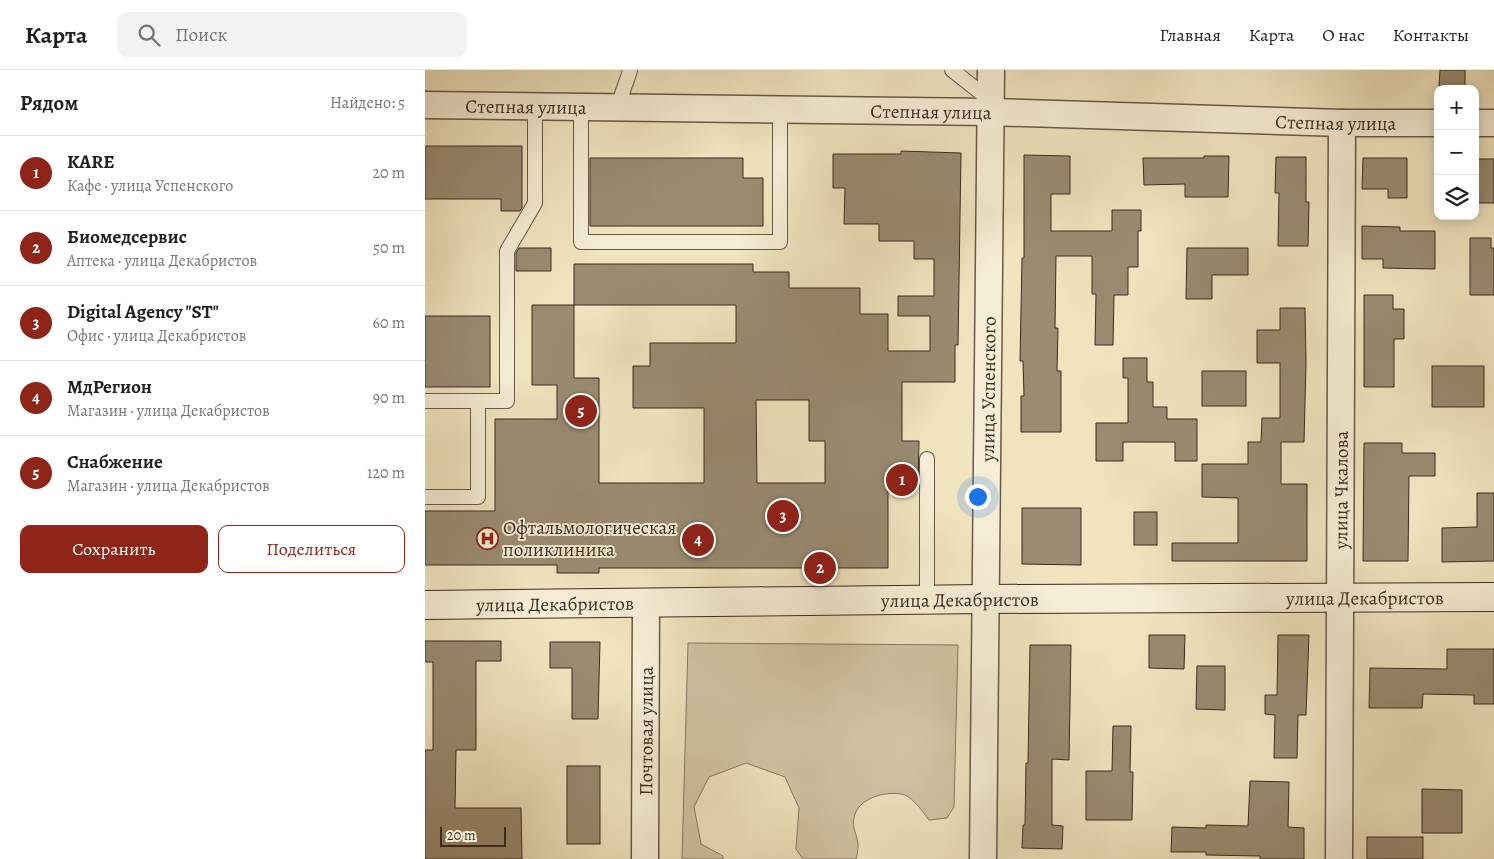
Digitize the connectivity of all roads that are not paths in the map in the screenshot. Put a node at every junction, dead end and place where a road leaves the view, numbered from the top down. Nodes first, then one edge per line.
1 (630, 70) edge
2 (952, 70) edge
3 (991, 70) edge
4 (425, 104) edge
5 (535, 106) junction
6 (990, 106) junction
7 (581, 107) junction
8 (619, 107) junction
9 (780, 109) junction
10 (1342, 123) junction
11 (1434, 123) edge
12 (1479, 123) edge
13 (1494, 123) edge
14 (425, 401) edge
15 (478, 401) junction
16 (927, 459) dead end
17 (425, 497) edge
18 (1341, 597) junction
19 (1494, 597) edge
20 (986, 599) junction
21 (927, 600) junction
22 (645, 603) junction
23 (425, 605) edge
24 (645, 859) edge
25 (983, 859) edge
26 (1339, 859) edge

1 - 8 lane
2 - 6 lane
3 - 6 street, улица Успенского
4 - 5 street, Степная улица
5 - 7 street, Степная улица
5 - 15 lane
6 - 9 street, Степная улица
6 - 10 street, Степная улица
6 - 20 street, улица Успенского
7 - 8 street, Степная улица
7 - 9 lane
8 - 9 street, Степная улица
10 - 11 street, Степная улица
10 - 18 street, улица Чкалова
12 - 13 street
14 - 15 lane
15 - 17 lane
16 - 21 lane
18 - 19 street, улица Декабристов
18 - 20 street, улица Декабристов
18 - 26 street, улица Чкалова
20 - 21 street, улица Декабристов
20 - 25 street, улица Успенского
21 - 22 street, улица Декабристов
22 - 23 street, улица Декабристов
22 - 24 street, Почтовая улица

